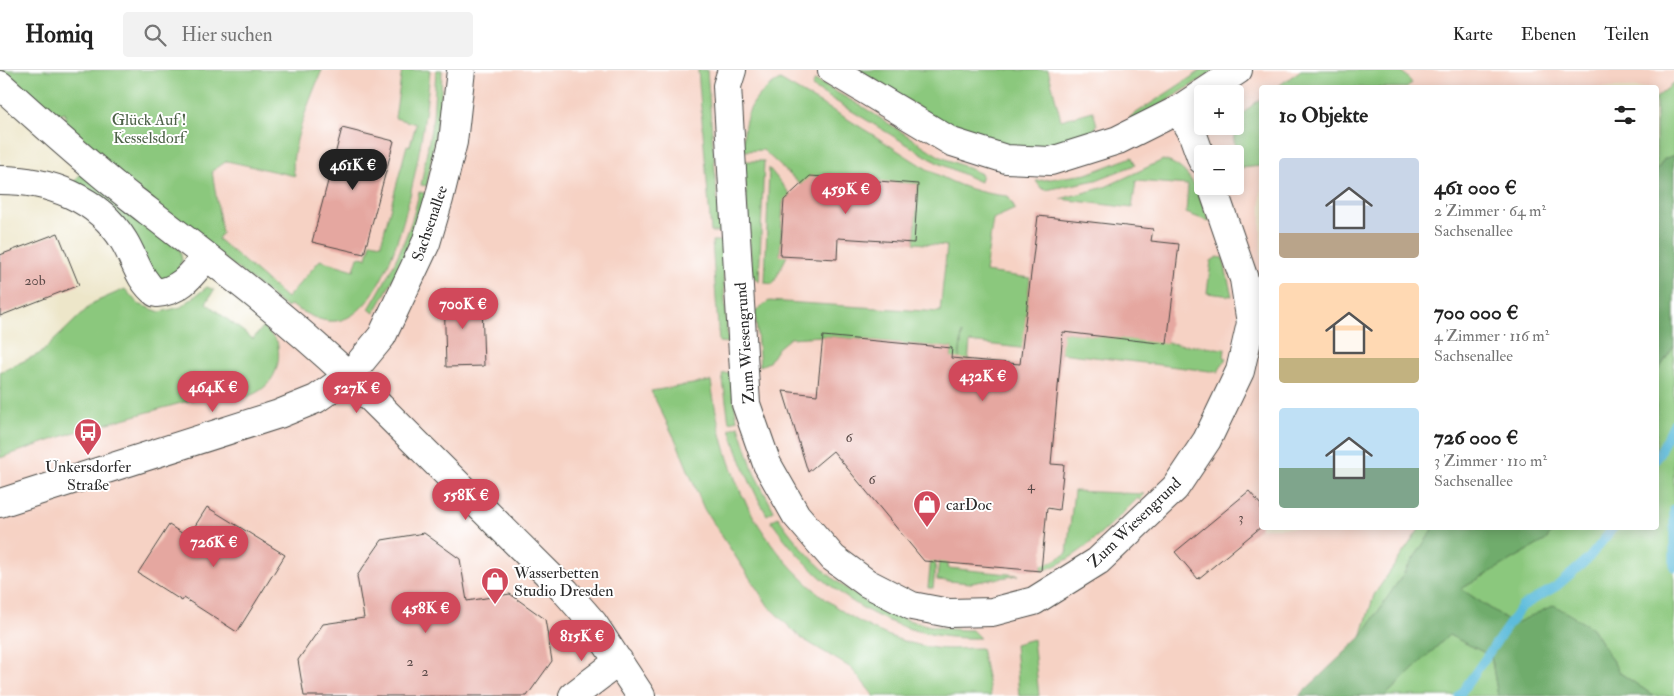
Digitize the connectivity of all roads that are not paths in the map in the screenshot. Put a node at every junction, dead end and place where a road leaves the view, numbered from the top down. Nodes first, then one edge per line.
1 (460, 70) edge
2 (732, 70) edge
3 (832, 70) edge
4 (1238, 70) edge
5 (0, 85) edge
6 (1178, 110) junction
7 (1197, 145) edge
8 (0, 180) edge
9 (1215, 195) edge
10 (206, 257) junction
11 (349, 376) junction
12 (0, 503) edge
13 (619, 661) junction
14 (573, 696) edge
15 (641, 696) edge

1 - 11 street, Sachsenallee
2 - 9 street, Zum Wiesengrund
3 - 6 street
4 - 6 street
5 - 10 street
6 - 7 street
8 - 10 street
10 - 11 street
11 - 12 street, Sachsenallee
11 - 13 street
13 - 14 street
13 - 15 street

